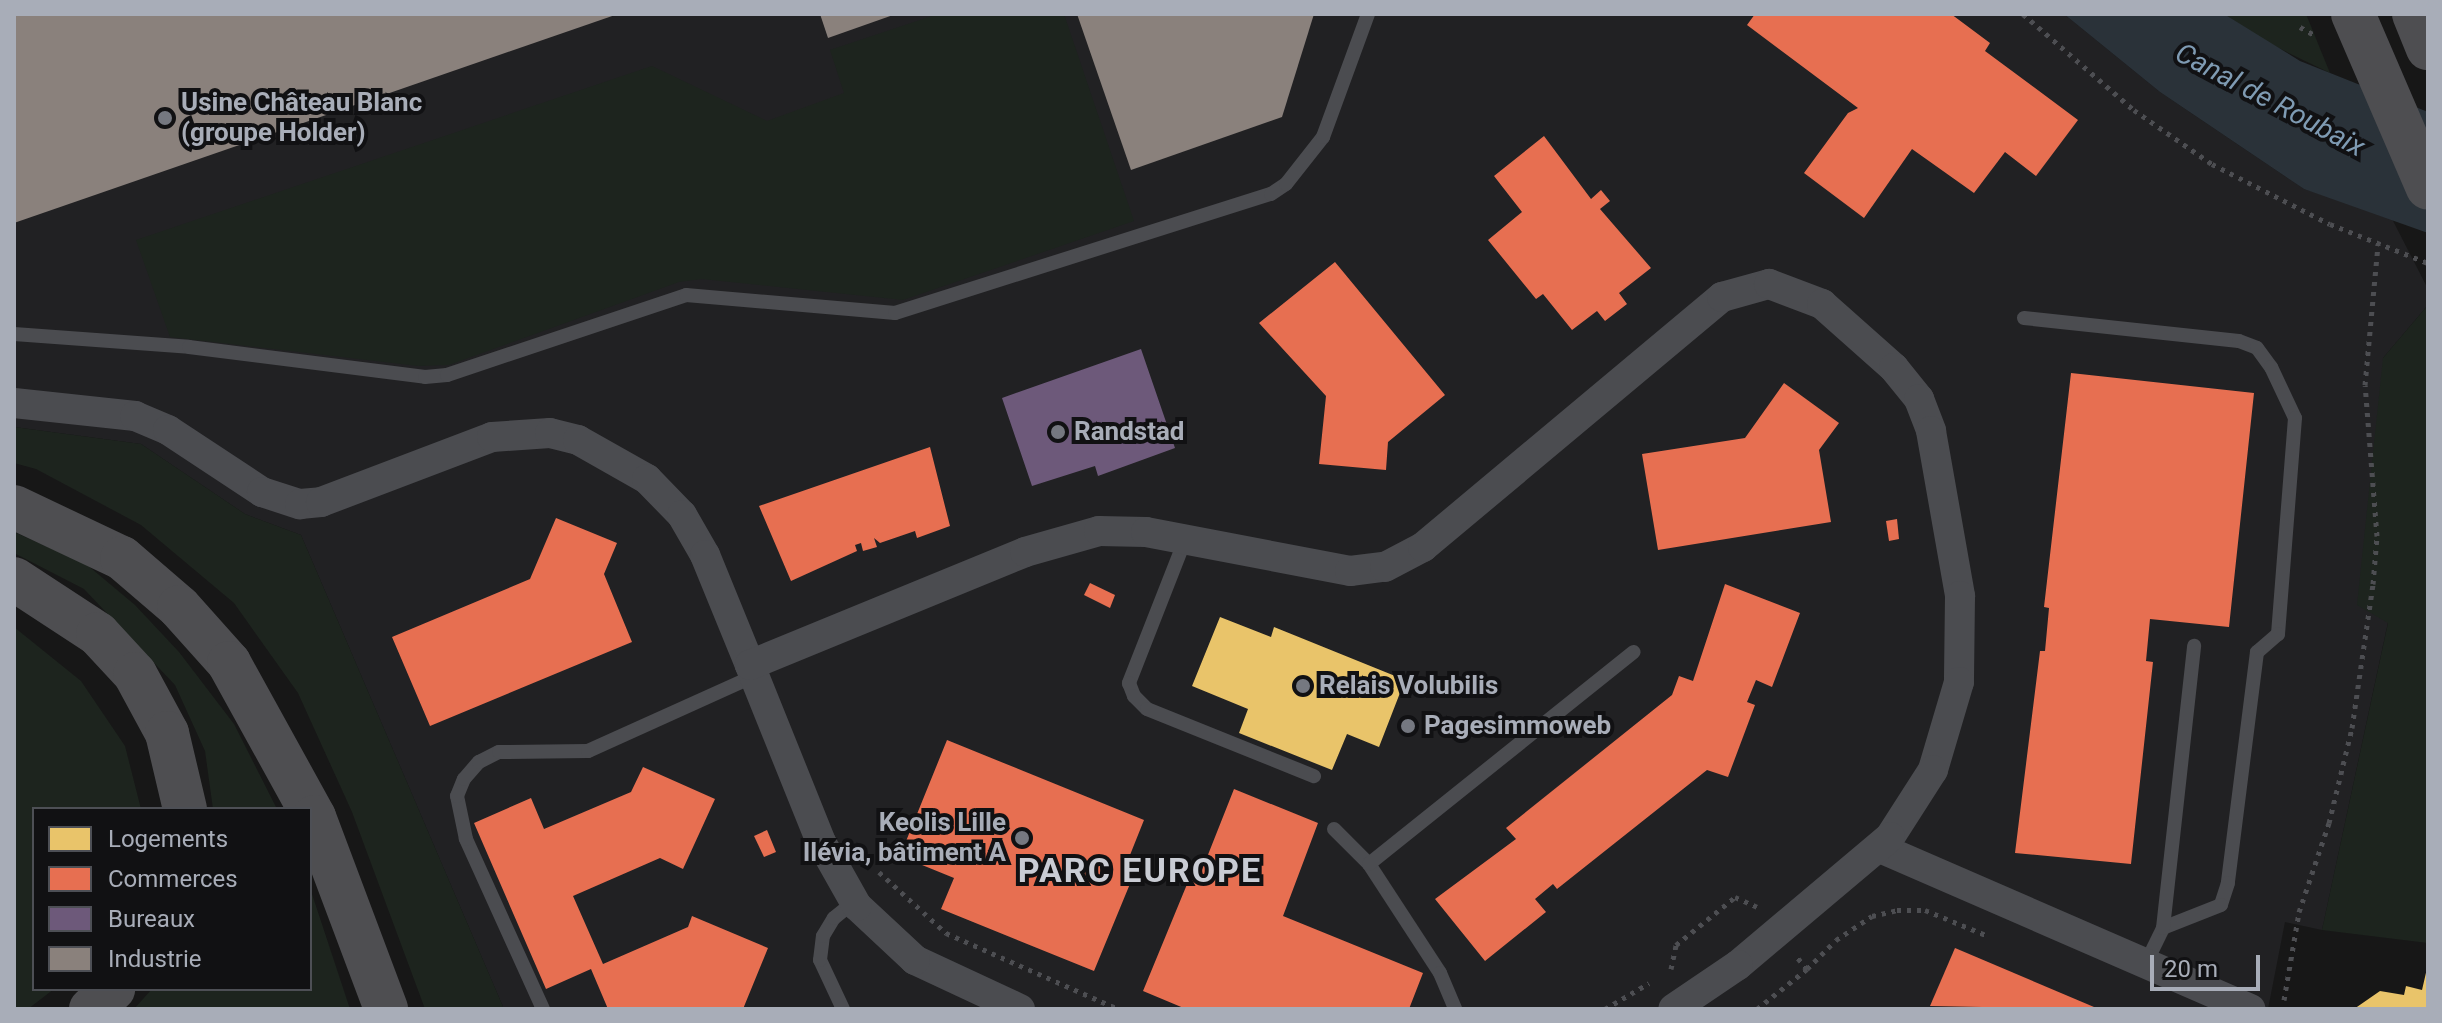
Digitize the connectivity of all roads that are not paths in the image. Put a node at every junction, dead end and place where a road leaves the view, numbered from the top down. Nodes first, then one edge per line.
1 (1368, 14) edge
2 (2353, 14) edge
3 (2414, 14) edge
4 (2428, 48) edge
5 (2428, 188) edge
6 (2024, 318) dead end
7 (14, 334) edge
8 (14, 403) edge
9 (14, 507) edge
10 (1185, 540) junction
11 (14, 579) edge
12 (2194, 646) dead end
13 (1634, 652) dead end
14 (752, 670) junction
15 (1314, 776) dead end
16 (185, 807) edge
17 (308, 807) edge
18 (312, 813) edge
19 (1334, 829) dead end
20 (1880, 848) junction
21 (1369, 864) junction
22 (854, 902) junction
23 (2163, 928) junction
24 (2146, 963) junction
25 (111, 991) edge
26 (977, 1001) edge
27 (91, 1009) edge
28 (386, 1009) edge
29 (543, 1009) edge
30 (843, 1009) edge
31 (1020, 1009) edge
32 (1455, 1009) edge
33 (1673, 1009) edge
34 (2251, 1009) edge

1 - 7 lane
2 - 5 highway, bridge
3 - 4 highway
6 - 23 lane
8 - 14 street
9 - 17 highway
10 - 14 street
10 - 15 lane
10 - 20 street
11 - 16 highway
12 - 23 lane
13 - 21 lane
14 - 22 street
14 - 29 lane
18 - 28 highway
19 - 21 lane
20 - 24 street
20 - 33 street
21 - 32 lane
22 - 26 street
22 - 30 lane
23 - 24 lane
24 - 34 street
25 - 27 highway
26 - 31 street

